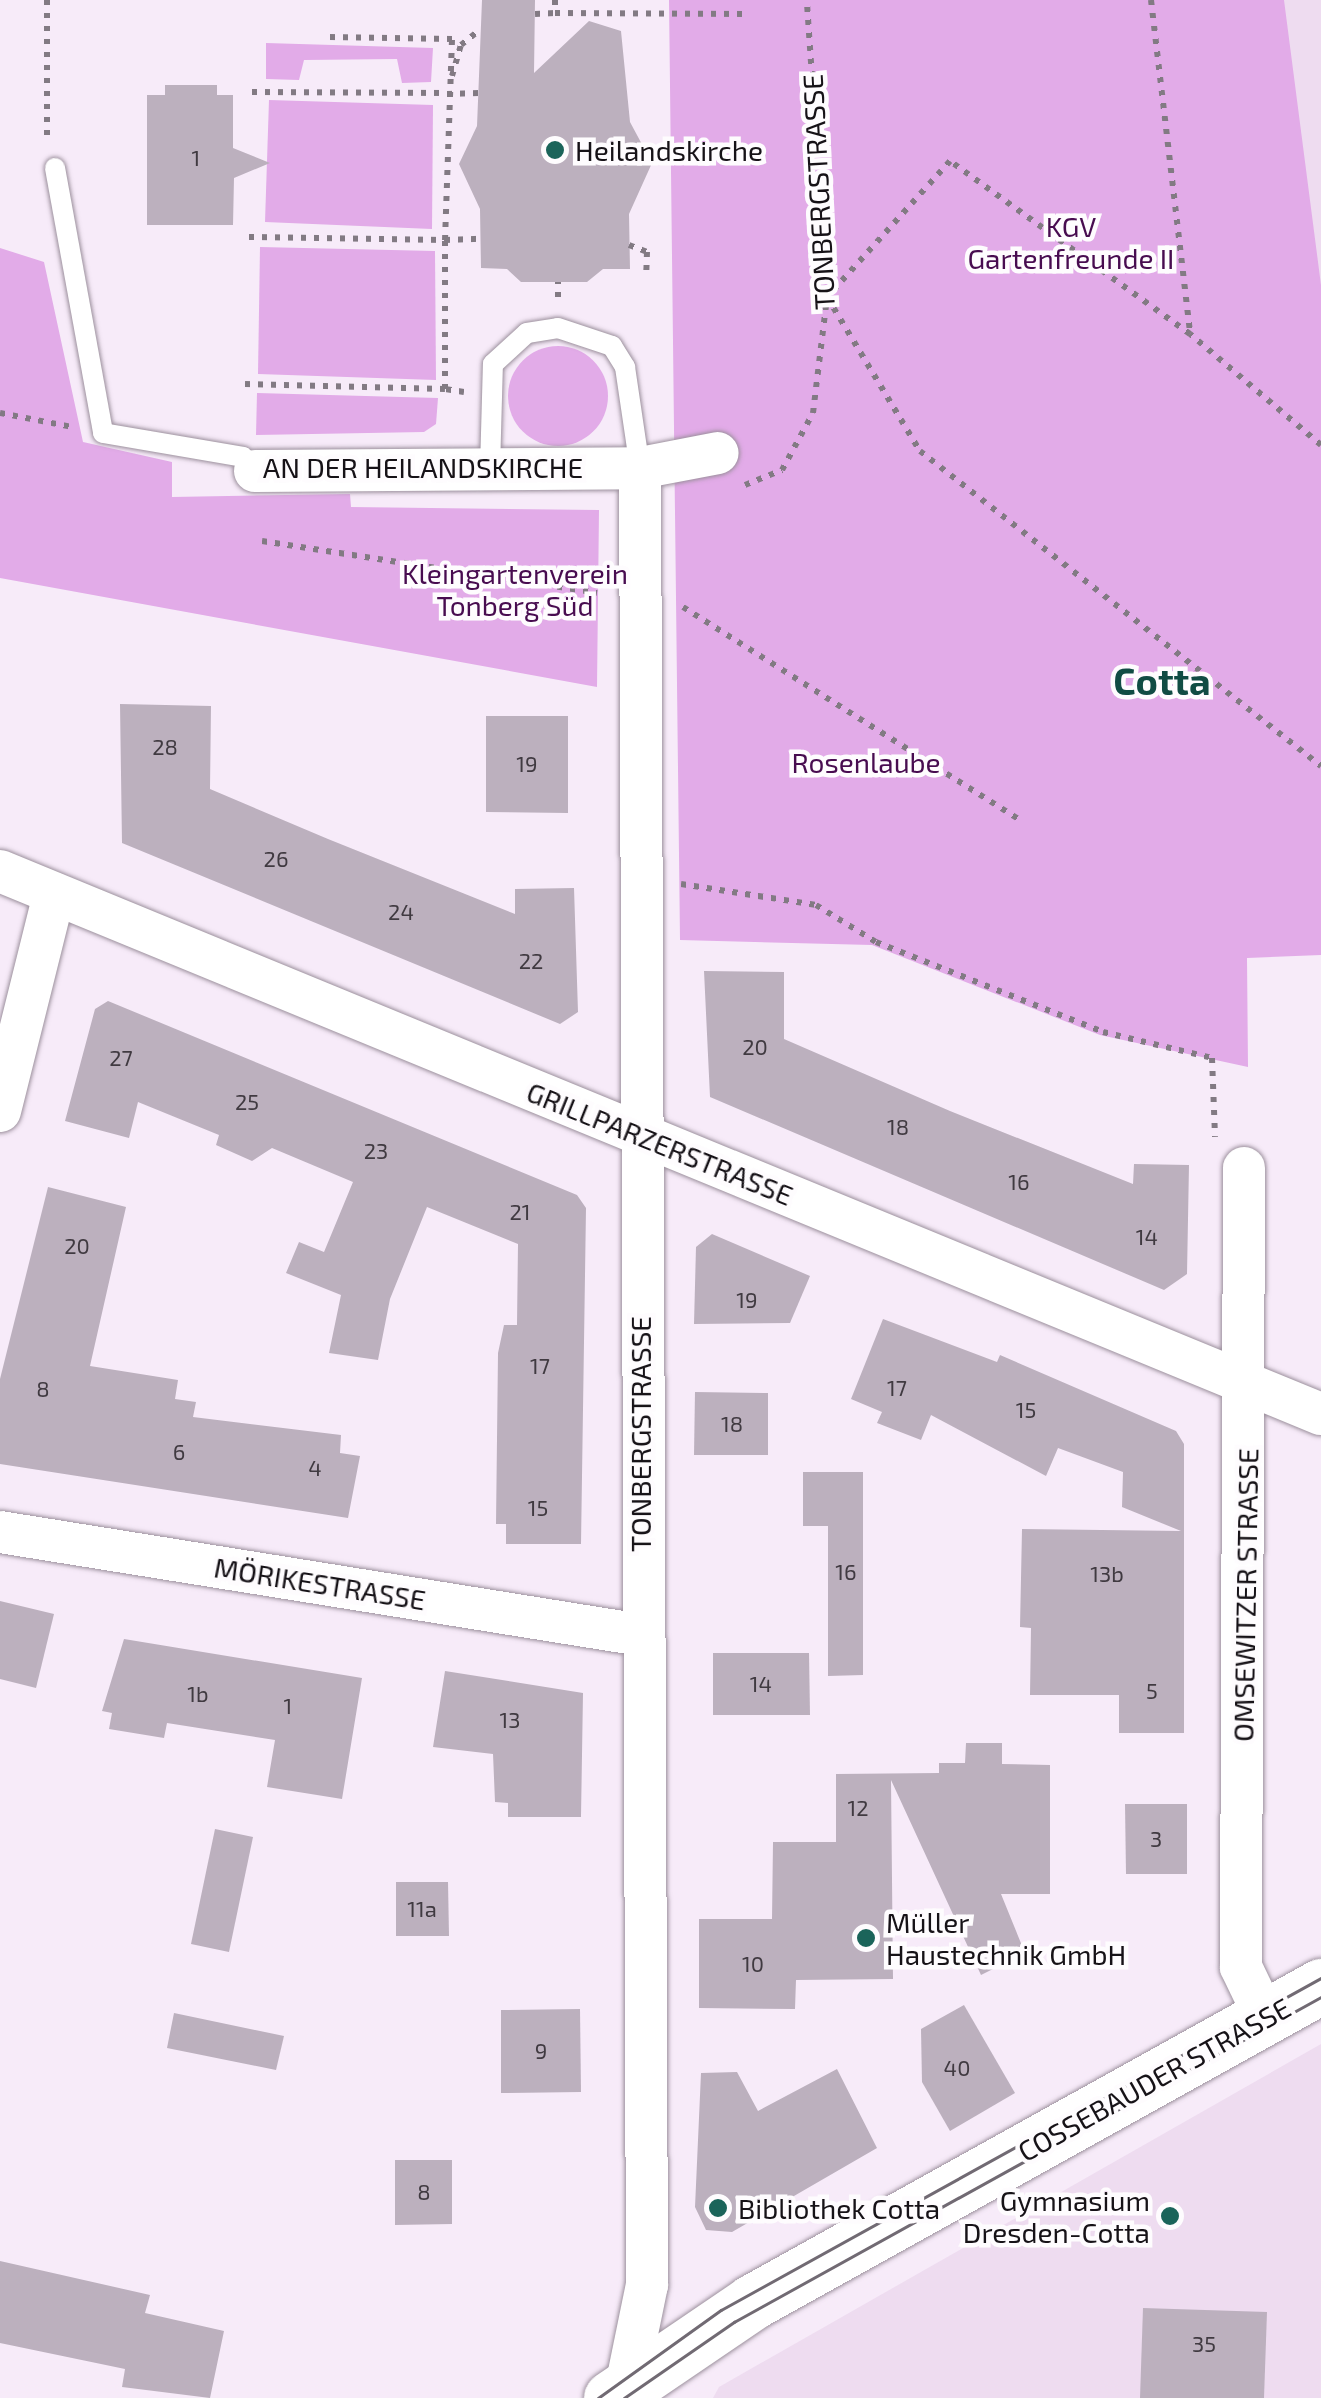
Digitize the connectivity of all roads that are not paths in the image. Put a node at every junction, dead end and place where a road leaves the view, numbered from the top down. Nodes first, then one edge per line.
1 (55, 168) road end
2 (718, 453) road end
3 (640, 468) junction
4 (490, 469) junction
5 (254, 472) joint
6 (0, 872) edge
7 (54, 894) junction
8 (0, 1111) edge
9 (640, 1135) junction
10 (1244, 1168) road end
11 (1248, 1384) junction
12 (1321, 1414) edge
13 (0, 1532) edge
14 (640, 1635) junction
15 (1321, 1986) edge
16 (1266, 2017) junction
17 (621, 2394) edge

1 - 5 lane, AN DER HEILANDSKIRCHE
2 - 3 street, AN DER HEILANDSKIRCHE
3 - 4 street, AN DER HEILANDSKIRCHE
3 - 4 lane
3 - 9 street, TONBERGSTRASSE
4 - 5 street, AN DER HEILANDSKIRCHE
6 - 7 street, GRILLPARZERSTRASSE
7 - 8 street
7 - 9 street, GRILLPARZERSTRASSE
9 - 11 street, GRILLPARZERSTRASSE
9 - 14 street, TONBERGSTRASSE
10 - 11 street, OMSEWITZER STRASSE
11 - 12 street, GRILLPARZERSTRASSE
11 - 16 street, OMSEWITZER STRASSE
13 - 14 street, MÖRIKESTRASSE
14 - 17 street, TONBERGSTRASSE
15 - 16 main road, COSSEBAUDER STRASSE
16 - 17 main road, COSSEBAUDER STRASSE

